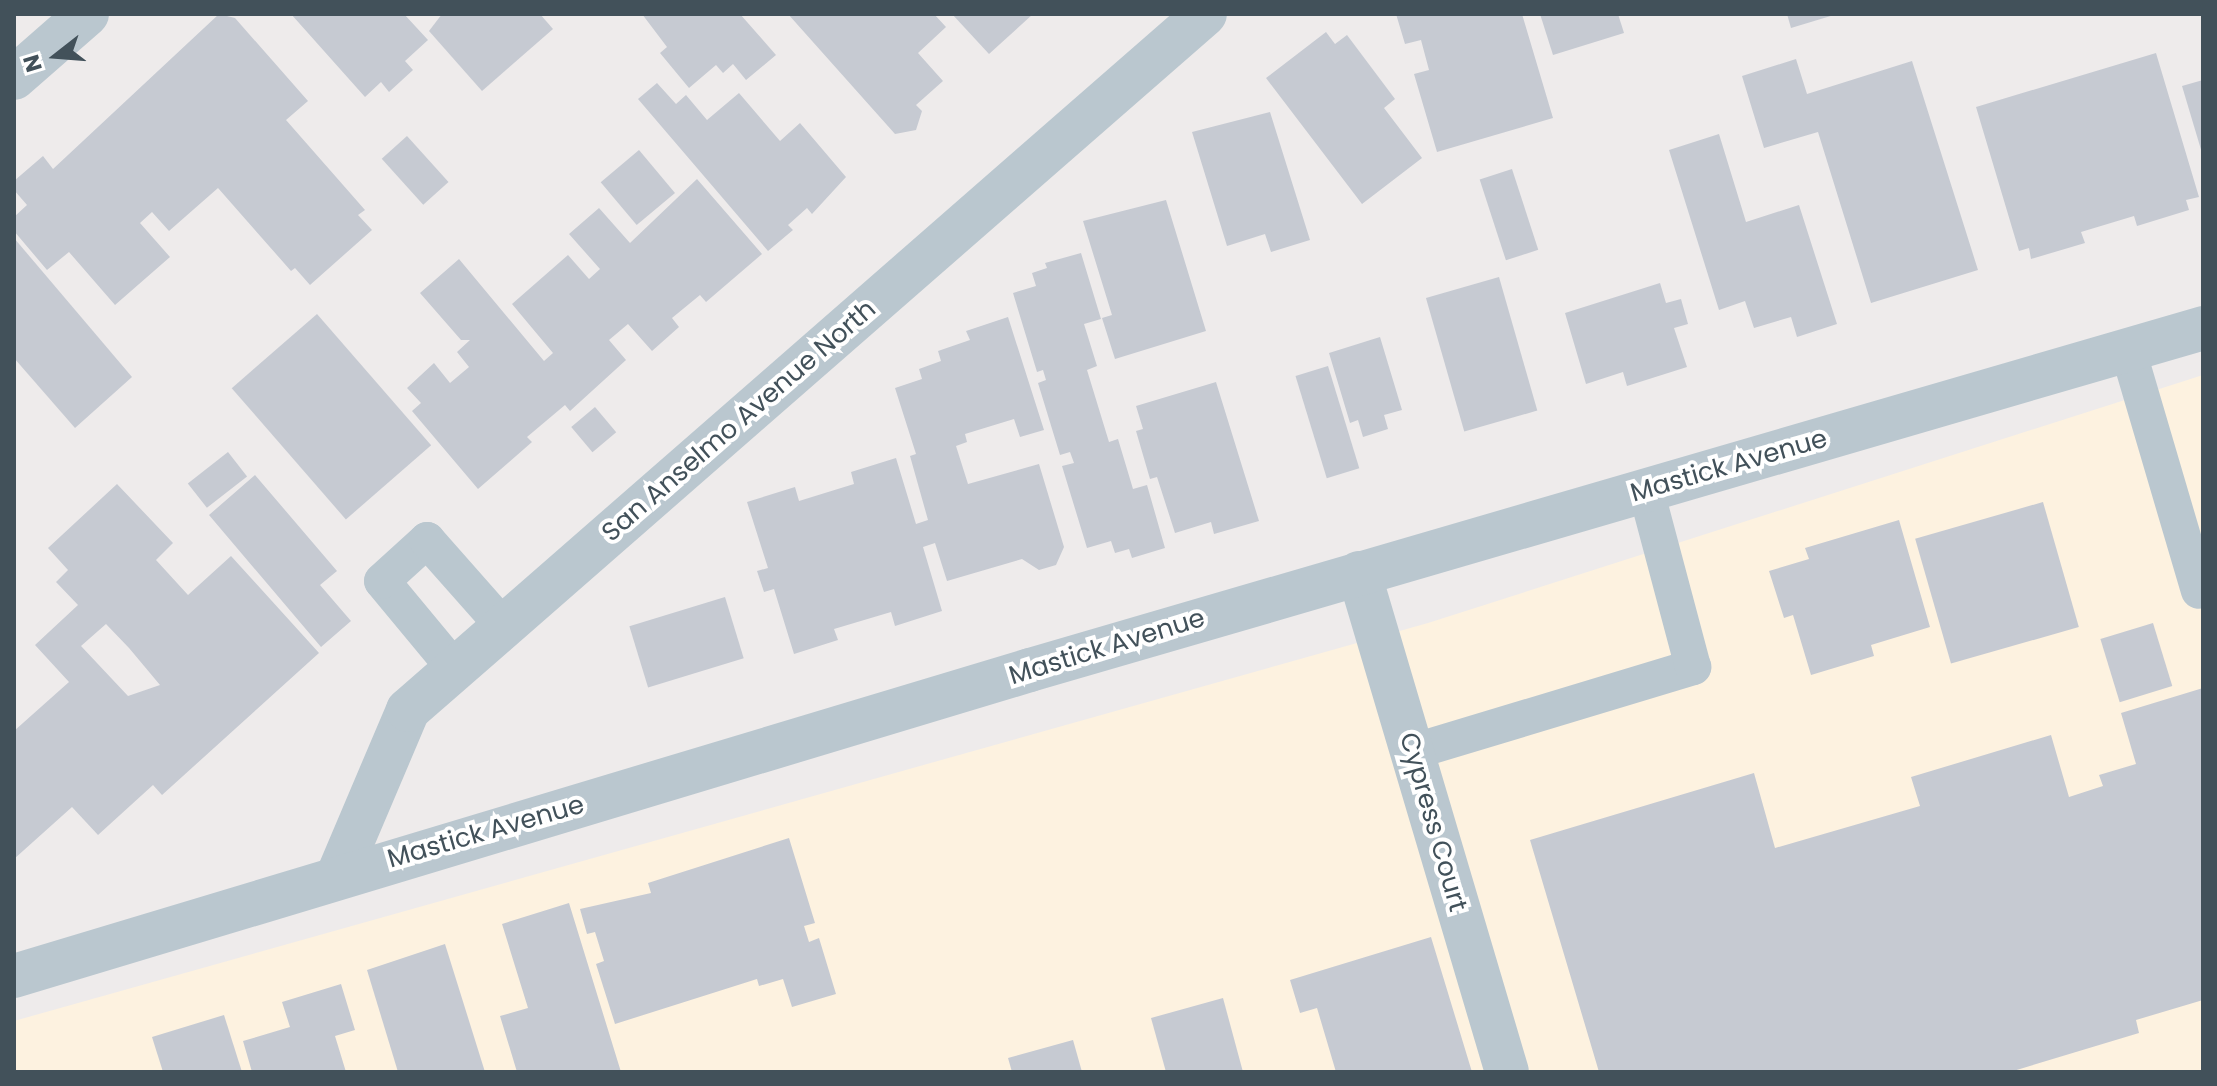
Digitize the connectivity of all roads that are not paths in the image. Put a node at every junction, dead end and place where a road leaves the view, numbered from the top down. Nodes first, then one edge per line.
1 (87, 14) edge
2 (1205, 14) edge
3 (14, 78) edge
4 (2203, 328) edge
5 (2128, 350) junction
6 (1646, 490) junction
7 (1359, 573) junction
8 (2199, 591) dead end
9 (503, 626) junction
10 (455, 669) junction
11 (1412, 752) junction
12 (338, 875) junction
13 (14, 976) edge
14 (1507, 1072) edge

1 - 3 street
2 - 9 street, San Anselmo Avenue North
4 - 5 street, Mastick Avenue
5 - 6 street, Mastick Avenue
5 - 8 lane
6 - 7 street, Mastick Avenue
6 - 11 lane
7 - 11 street, Cypress Court
7 - 12 street, Mastick Avenue
9 - 10 street, San Anselmo Avenue North
9 - 10 lane
10 - 12 street, San Anselmo Avenue North
11 - 14 street, Cypress Court
12 - 13 street, Mastick Avenue

